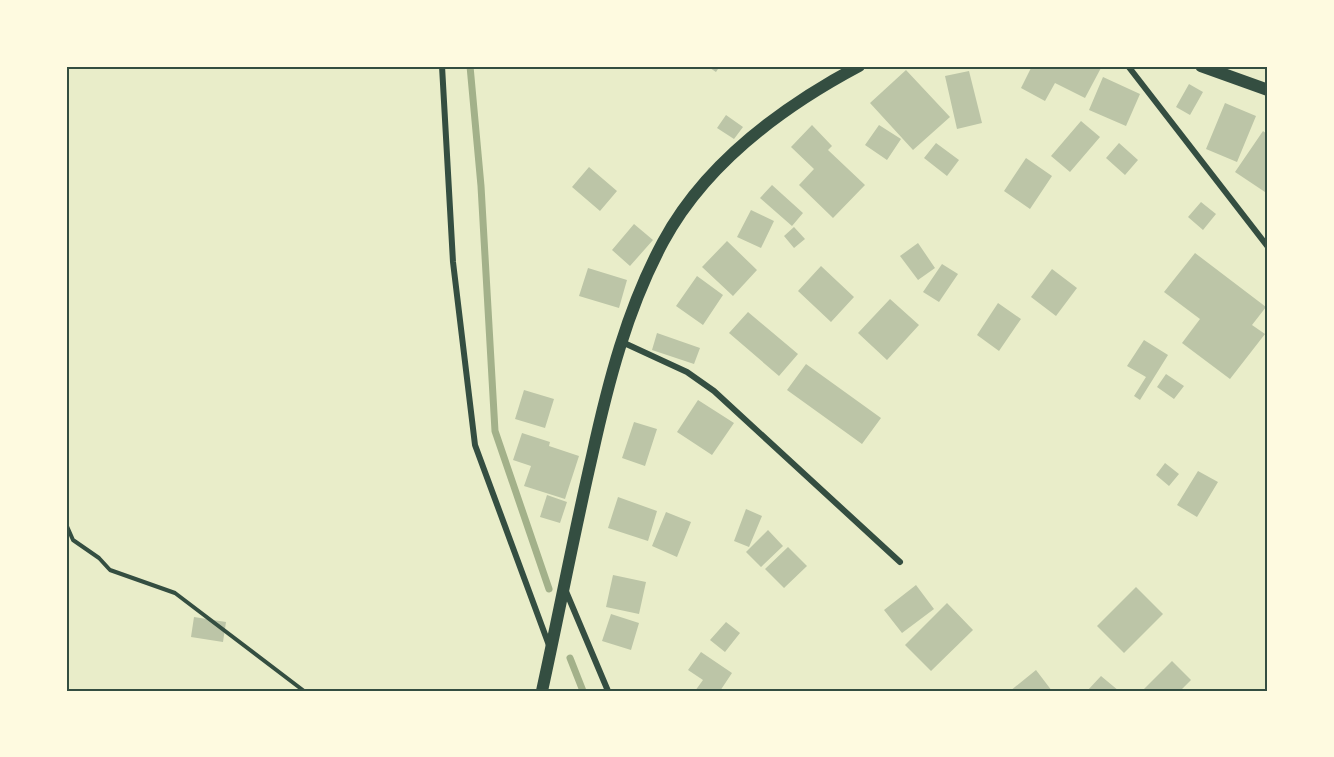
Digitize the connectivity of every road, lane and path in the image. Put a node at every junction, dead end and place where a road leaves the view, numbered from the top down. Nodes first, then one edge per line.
1 (442, 66) edge
2 (859, 66) edge
3 (1128, 66) edge
4 (1201, 66) edge
5 (1268, 90) edge
6 (1268, 247) edge
7 (622, 342) junction
8 (66, 524) edge
9 (900, 562) dead end
10 (563, 584) junction
11 (551, 651) junction
12 (304, 691) edge
13 (542, 691) edge
14 (608, 691) edge

1 - 11 street
2 - 7 main road
3 - 6 street
4 - 5 main road
7 - 9 street
7 - 10 main road
8 - 12 path
10 - 11 main road
10 - 14 street
11 - 13 main road

